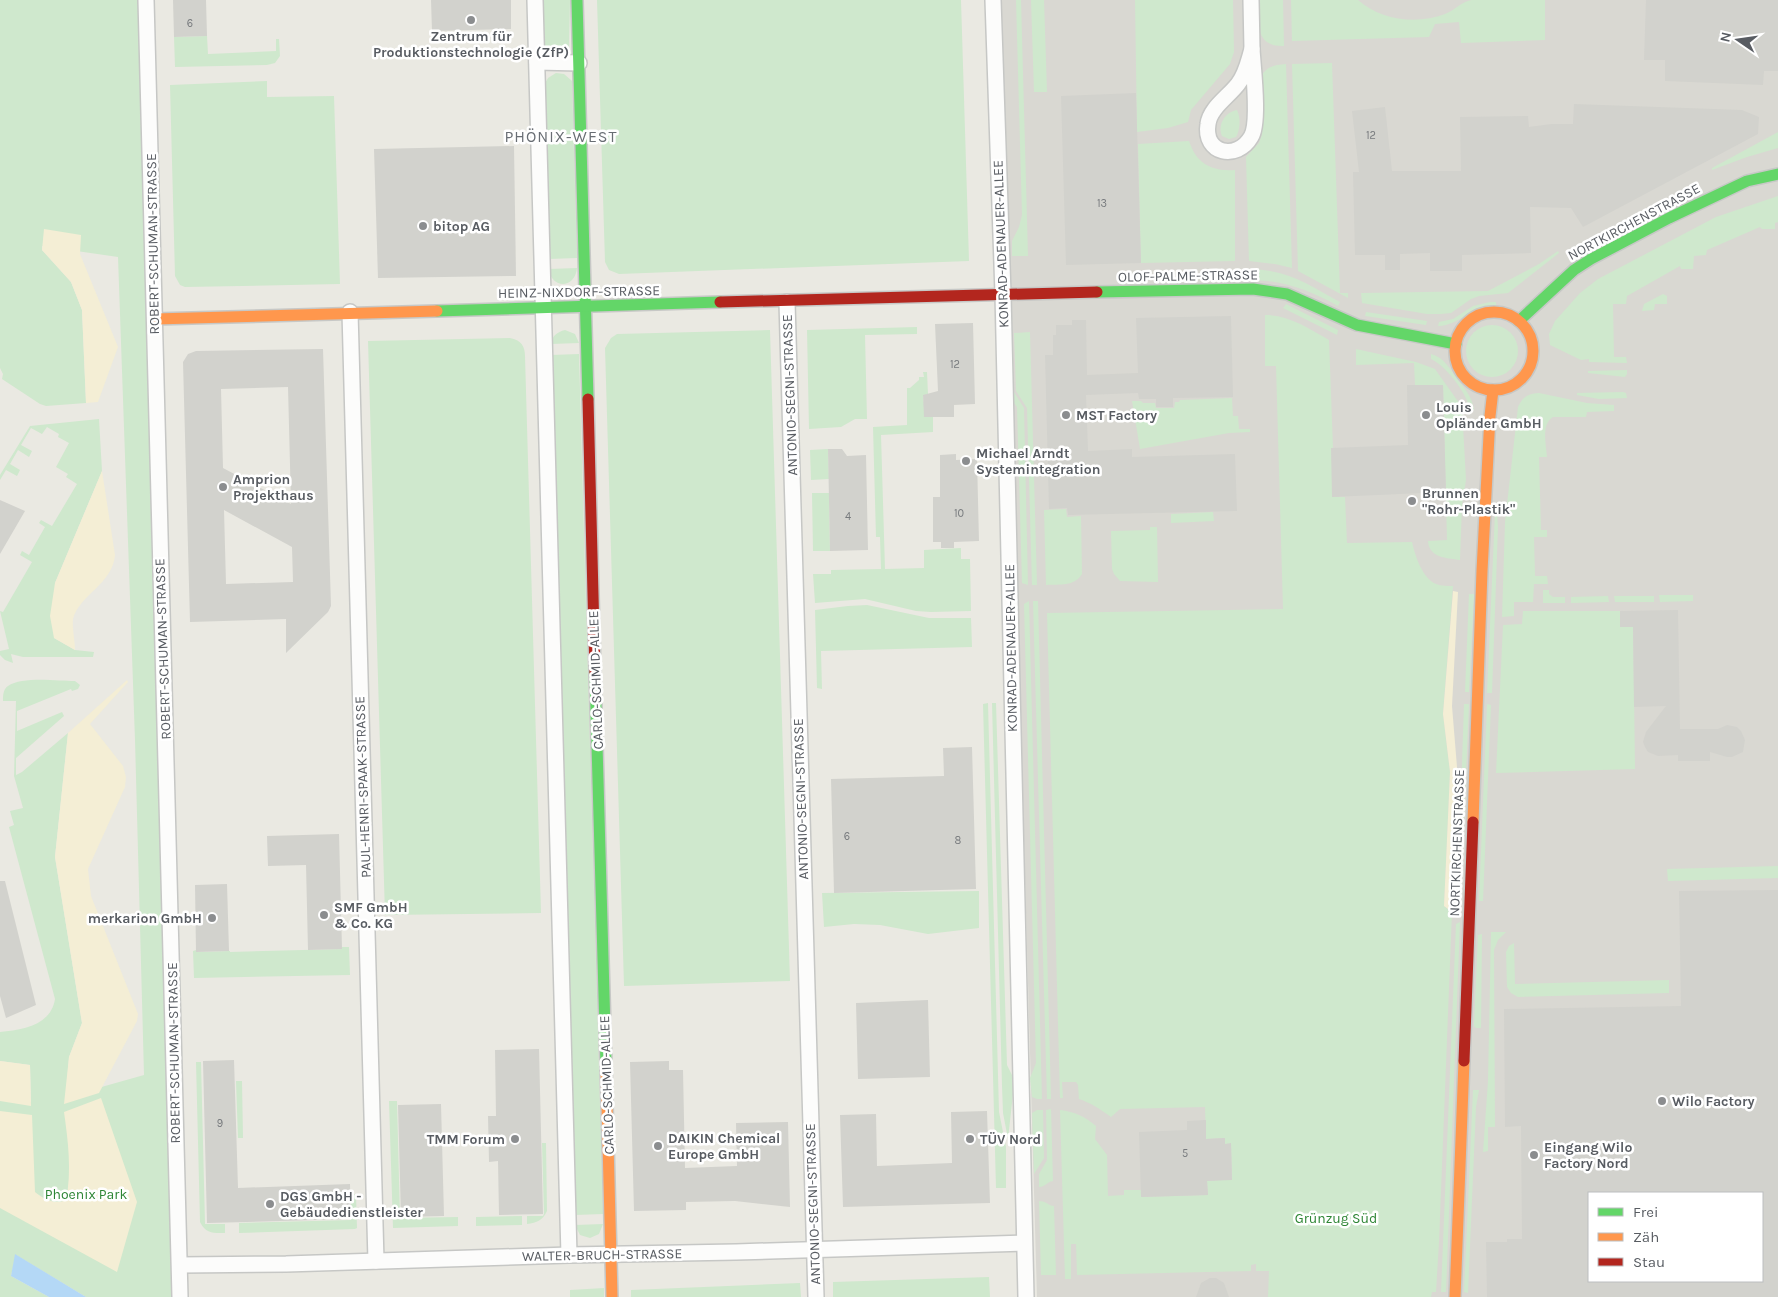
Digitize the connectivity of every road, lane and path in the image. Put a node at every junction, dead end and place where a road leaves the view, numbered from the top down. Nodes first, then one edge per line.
1 (146, 0) edge
2 (536, 0) edge
3 (577, 0) edge
4 (993, 0) edge
5 (1251, 0) edge
6 (1252, 49) junction
7 (537, 62) junction
8 (579, 63) junction
9 (1778, 174) edge
10 (1003, 294) junction
11 (787, 302) junction
12 (585, 307) junction
13 (544, 308) junction
14 (350, 312) junction
15 (155, 319) junction
16 (1519, 321) junction
17 (1456, 344) junction
18 (1493, 390) junction
19 (1024, 1244) junction
20 (814, 1249) junction
21 (569, 1255) junction
22 (611, 1255) junction
23 (376, 1261) junction
24 (180, 1265) junction
25 (180, 1297) edge
26 (612, 1297) edge
27 (816, 1297) edge
28 (1026, 1297) edge
29 (1455, 1297) edge

1 - 15 street, ROBERT-SCHUMAN-STRASSE
2 - 7 street
3 - 8 street, CARLO-SCHMID-ALLEE
4 - 10 street, KONRAD-ADENAUER-ALLEE
5 - 6 street
6 - 6 street
7 - 8 street
7 - 13 street
8 - 12 street, CARLO-SCHMID-ALLEE
9 - 16 street, NORTKIRCHENSTRASSE
10 - 11 street, HEINZ-NIXDORF-STRASSE
10 - 17 street, OLOF-PALME-STRASSE
10 - 19 street, KONRAD-ADENAUER-ALLEE
11 - 12 street, HEINZ-NIXDORF-STRASSE
11 - 20 street, ANTONIO-SEGNI-STRASSE
12 - 13 street, HEINZ-NIXDORF-STRASSE
12 - 22 street, CARLO-SCHMID-ALLEE
13 - 14 street, HEINZ-NIXDORF-STRASSE
13 - 21 street
14 - 15 street, HEINZ-NIXDORF-STRASSE
14 - 23 street, PAUL-HENRI-SPAAK-STRASSE
15 - 24 street, ROBERT-SCHUMAN-STRASSE
16 - 17 street
16 - 18 street
17 - 18 street
18 - 29 street, NORTKIRCHENSTRASSE
19 - 20 street, WALTER-BRUCH-STRASSE
19 - 28 street, KONRAD-ADENAUER-ALLEE
20 - 22 street, WALTER-BRUCH-STRASSE
20 - 27 street, ANTONIO-SEGNI-STRASSE
21 - 22 street, WALTER-BRUCH-STRASSE
21 - 23 street, WALTER-BRUCH-STRASSE
22 - 26 street, CARLO-SCHMID-ALLEE
23 - 24 street, WALTER-BRUCH-STRASSE
24 - 25 street, ROBERT-SCHUMAN-STRASSE

